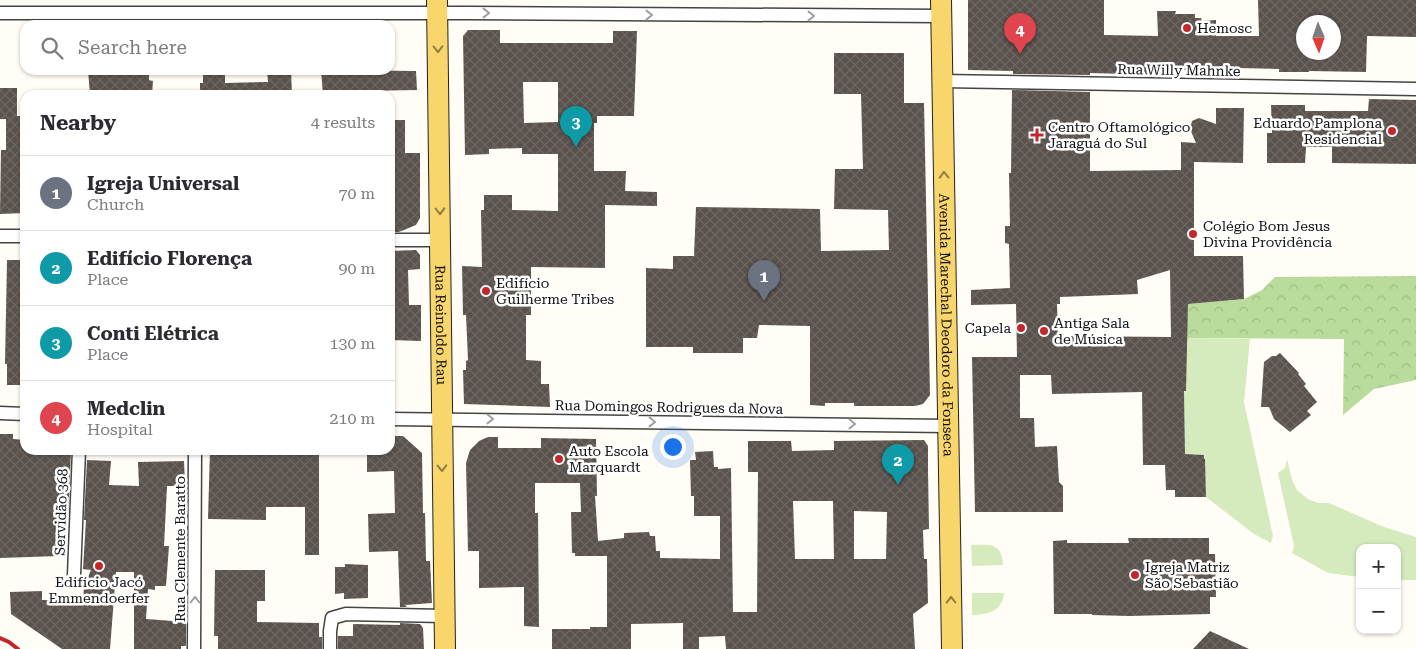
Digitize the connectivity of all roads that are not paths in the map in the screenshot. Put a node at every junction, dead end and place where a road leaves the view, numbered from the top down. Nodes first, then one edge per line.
1 (437, 7) edge
2 (941, 8) edge
3 (0, 13) edge
4 (942, 81) junction
5 (1416, 88) edge
6 (0, 236) edge
7 (20, 236) edge
8 (395, 240) edge
9 (440, 240) junction
10 (0, 413) edge
11 (20, 414) edge
12 (395, 419) edge
13 (441, 419) junction
14 (948, 426) junction
15 (79, 455) edge
16 (195, 455) edge
17 (74, 575) dead end
18 (444, 616) junction
19 (194, 649) edge
20 (330, 649) edge
21 (445, 649) edge
22 (952, 649) edge

1 -> 2 street
1 - 3 street
1 -> 9 main road, Rua Reinoldo Rau
2 - 4 main road, Avenida Marechal Deodoro da Fonseca
4 - 5 street, Rua Willy Mahnke
14 -> 4 main road, Avenida Marechal Deodoro da Fonseca
6 - 7 street
8 - 9 street
9 - 13 main road, Rua Reinoldo Rau
10 - 11 street
12 - 13 street, Rua Domingos Rodrigues da Nova
13 -> 14 street, Rua Domingos Rodrigues da Nova
13 -> 18 main road, Rua Reinoldo Rau
22 -> 14 main road, Avenida Marechal Deodoro da Fonseca
15 - 17 street, Servidão 368
19 -> 16 street, Rua Clemente Baratto
18 - 20 street
18 - 21 main road, Rua Reinoldo Rau

